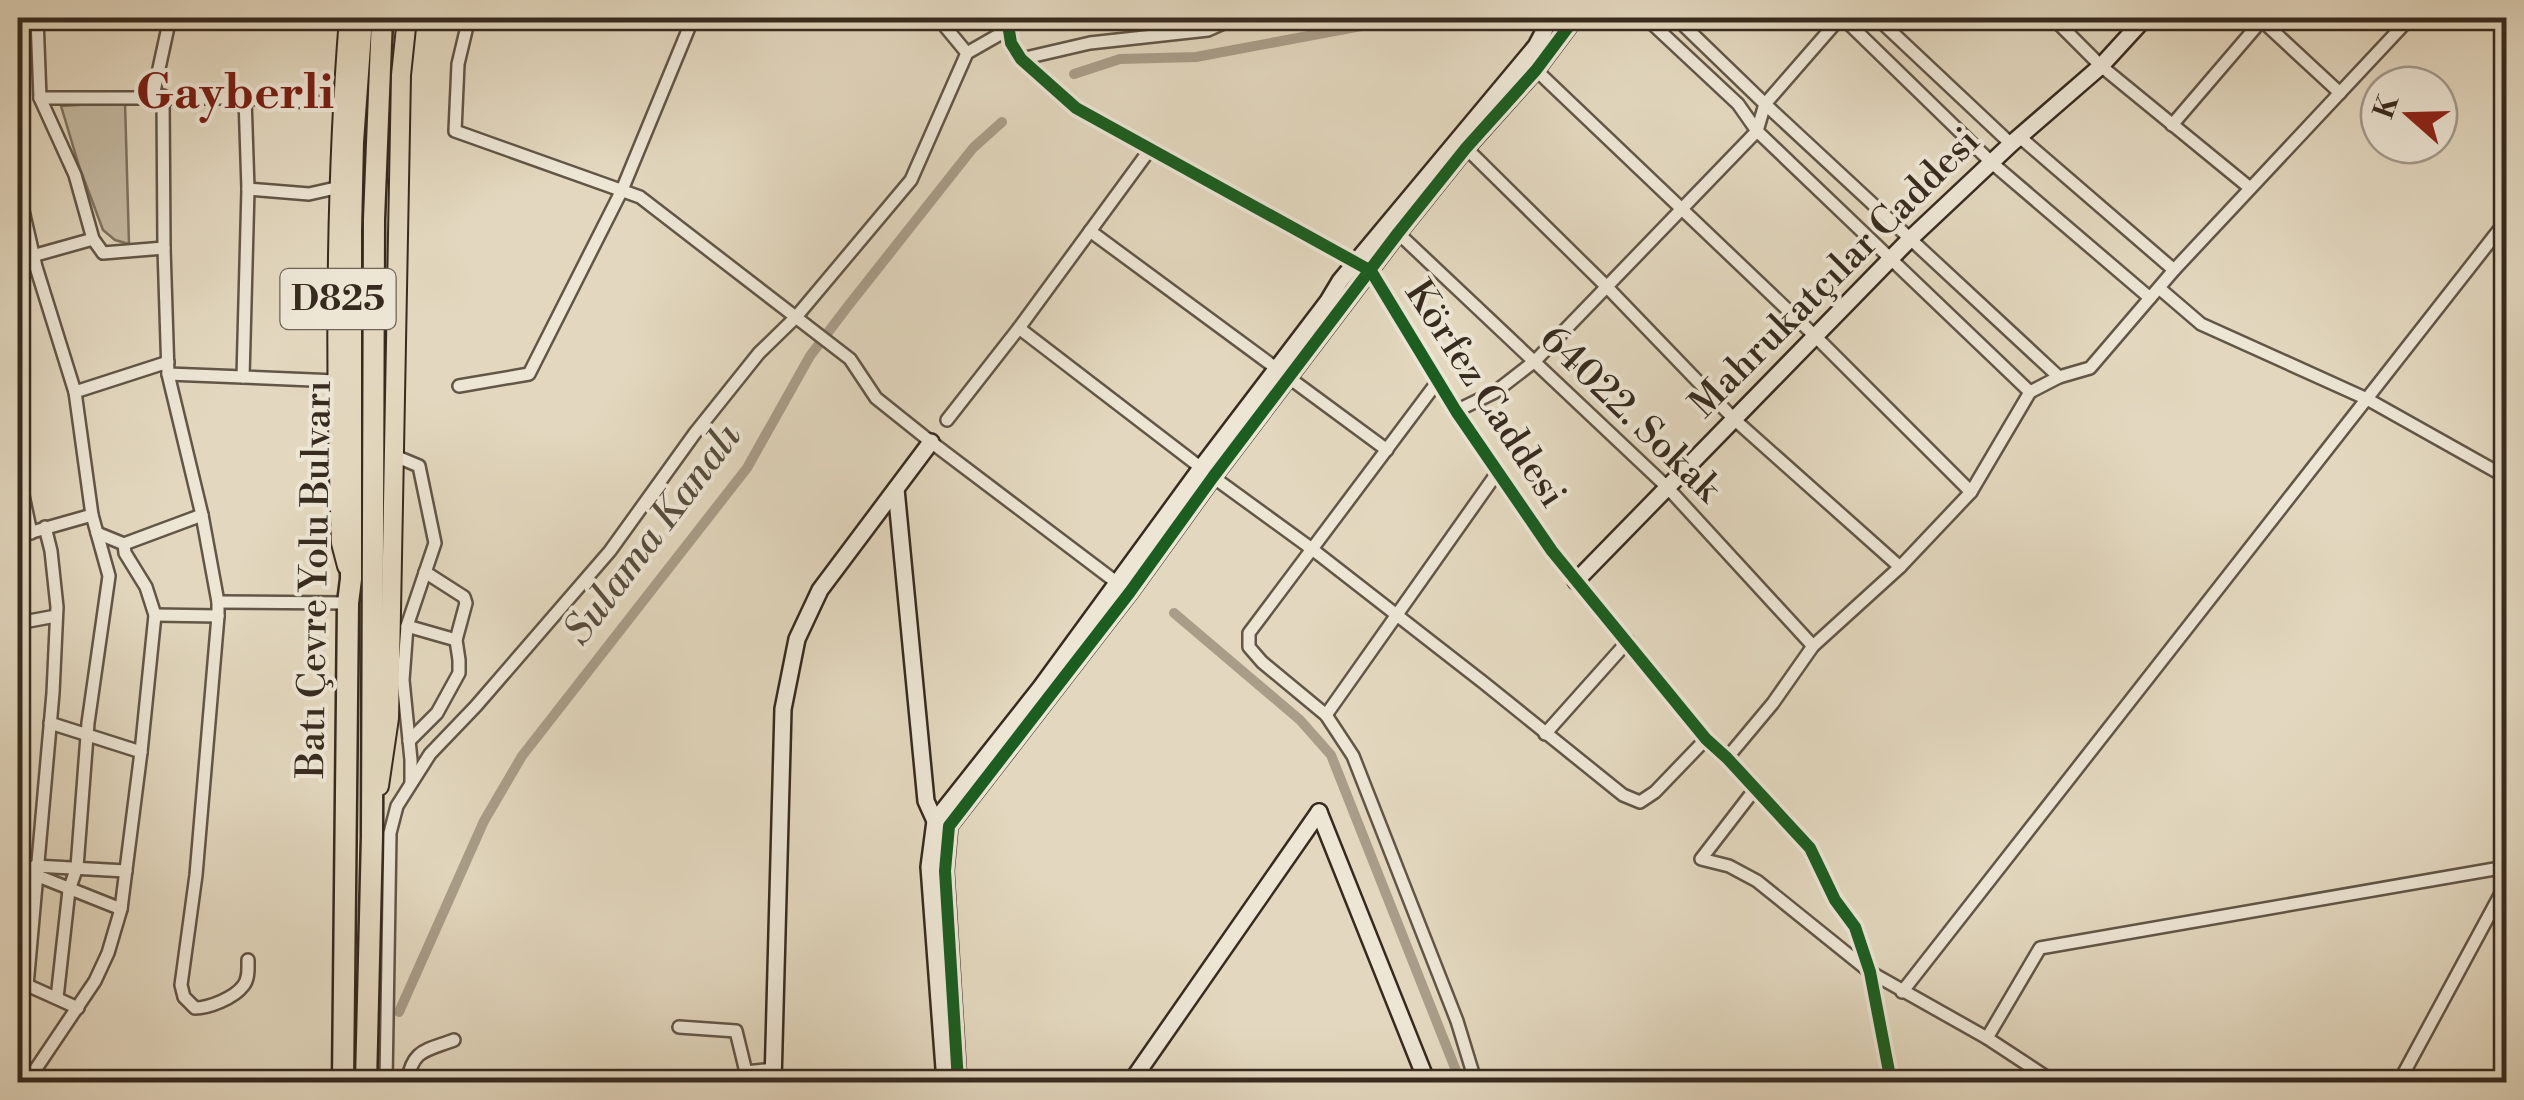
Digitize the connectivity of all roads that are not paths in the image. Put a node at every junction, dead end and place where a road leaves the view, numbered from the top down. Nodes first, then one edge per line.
1 (37, 18) edge
2 (170, 18) edge
3 (349, 18) edge
4 (362, 18) edge
5 (382, 18) edge
6 (407, 18) edge
7 (469, 18) edge
8 (693, 18) edge
9 (938, 18) edge
10 (1235, 18) edge
11 (1550, 18) edge
12 (1574, 18) edge
13 (1646, 18) edge
14 (1676, 18) edge
15 (1842, 18) edge
16 (1877, 18) edge
17 (2053, 18) edge
18 (2410, 18) edge
19 (2141, 19) edge
20 (2261, 19) edge
21 (1008, 23) edge
22 (1210, 24) edge
23 (967, 54) junction
24 (1021, 59) junction
25 (2102, 66) junction
26 (1536, 70) junction
27 (2340, 94) junction
28 (158, 96) junction
29 (40, 98) junction
30 (245, 98) junction
31 (342, 104) junction
32 (1764, 104) junction
33 (2172, 125) junction
34 (1757, 131) junction
35 (2016, 141) junction
36 (1151, 148) junction
37 (1466, 148) junction
38 (1992, 163) junction
39 (248, 188) junction
40 (340, 188) junction
41 (2250, 188) junction
42 (18, 189) edge
43 (622, 190) junction
44 (1681, 210) junction
45 (2506, 221) edge
46 (1090, 231) junction
47 (1398, 233) junction
48 (1910, 238) junction
49 (92, 239) junction
50 (164, 248) junction
51 (34, 256) junction
52 (1890, 259) junction
53 (18, 260) edge
54 (1355, 262) junction
55 (2174, 270) junction
56 (1371, 271) junction
57 (1607, 288) junction
58 (2159, 288) junction
59 (2150, 298) junction
60 (796, 317) junction
61 (1019, 328) junction
62 (1815, 336) junction
63 (1535, 362) junction
64 (168, 368) junction
65 (1283, 374) junction
66 (243, 377) junction
67 (2059, 377) junction
68 (1438, 380) junction
69 (336, 381) junction
70 (459, 386) dead end
71 (75, 392) junction
72 (2030, 392) junction
73 (2367, 399) junction
74 (1456, 411) junction
75 (947, 420) dead end
76 (1735, 420) junction
77 (931, 442) junction
78 (1386, 450) junction
79 (395, 456) junction
80 (18, 472) edge
81 (1207, 472) junction
82 (1497, 474) junction
83 (2506, 477) edge
84 (1666, 486) junction
85 (896, 489) junction
86 (1970, 492) junction
87 (92, 515) junction
88 (202, 515) junction
89 (45, 528) junction
90 (24, 534) edge
91 (97, 534) junction
92 (124, 544) junction
93 (1312, 549) junction
94 (1900, 568) junction
95 (425, 572) junction
96 (351, 580) junction
97 (1576, 581) junction
98 (1124, 588) junction
99 (218, 602) junction
100 (348, 603) junction
101 (155, 614) junction
102 (1397, 615) junction
103 (56, 616) junction
104 (218, 616) junction
105 (18, 623) edge
106 (408, 626) junction
107 (456, 640) junction
108 (1628, 641) junction
109 (1813, 646) junction
110 (1326, 715) junction
111 (50, 722) junction
112 (87, 734) junction
113 (1546, 734) junction
114 (1706, 738) junction
115 (410, 742) junction
116 (141, 752) junction
117 (1727, 758) junction
118 (411, 782) junction
119 (1755, 789) junction
120 (935, 820) junction
121 (372, 836) junction
122 (18, 867) edge
123 (77, 867) junction
124 (2506, 867) edge
125 (38, 871) junction
126 (126, 871) junction
127 (2506, 884) edge
128 (69, 890) junction
129 (121, 909) junction
130 (248, 960) dead end
131 (1870, 972) junction
132 (22, 983) edge
133 (1902, 992) junction
134 (57, 998) junction
135 (78, 1008) junction
136 (679, 1027) dead end
137 (1986, 1038) junction
138 (454, 1040) dead end
139 (773, 1076) edge
140 (27, 1082) edge
141 (343, 1082) edge
142 (366, 1082) edge
143 (386, 1082) edge
144 (407, 1082) edge
145 (945, 1082) edge
146 (958, 1082) edge
147 (1131, 1082) edge
148 (1427, 1082) edge
149 (1473, 1082) edge
150 (1891, 1082) edge
151 (2054, 1082) edge
152 (2399, 1082) edge

1 - 29 street
2 - 28 street
3 - 31 main road, D825
4 - 96 highway, Batı Çevre Yolu Bulvarı
5 - 121 highway, Batı Çevre Yolu Bulvarı
6 - 79 main road, D825
7 - 43 street
8 - 43 street
9 - 23 street
10 - 22 street
11 - 54 street
12 - 26 street
13 - 34 street
14 - 32 street
15 - 32 street
15 - 38 street
16 - 35 street
17 - 25 street
18 - 27 street
19 - 25 street, Mahrukatçılar Caddesi
20 - 27 street
20 - 33 street
21 - 23 street
21 - 24 street, Körfez Caddesi
22 - 24 street
23 - 60 street
24 - 36 street, Körfez Caddesi
25 - 33 street
25 - 35 street, Mahrukatçılar Caddesi
26 - 37 street
26 - 44 street
27 - 41 street
28 - 29 street
28 - 30 street
28 - 50 street
29 - 49 street
30 - 31 street
30 - 39 street
31 - 40 main road, D825
32 - 34 street
32 - 48 street
33 - 41 street
34 - 44 street
34 - 52 street
35 - 38 street, Mahrukatçılar Caddesi
35 - 55 street
36 - 46 street
36 - 54 street, Körfez Caddesi
37 - 47 street
37 - 57 street
38 - 48 street, Mahrukatçılar Caddesi
38 - 59 street
39 - 40 street
39 - 66 street
40 - 69 main road, D825
41 - 55 street
42 - 51 street
43 - 60 street
43 - 70 street
44 - 57 street
44 - 62 street
45 - 73 street
46 - 61 street
46 - 65 street
47 - 56 street
47 - 63 street, 64022. Sokak
48 - 52 street, Mahrukatçılar Caddesi
48 - 67 street
49 - 50 street
49 - 51 street
50 - 64 street
51 - 53 street
51 - 71 street
52 - 62 street, Mahrukatçılar Caddesi
52 - 72 street
54 - 56 street, Körfez Caddesi
54 - 65 street
55 - 58 street
56 - 65 street
56 - 68 street, Körfez Caddesi
57 - 63 street
57 - 76 street
58 - 59 street
58 - 73 street
59 - 67 street
60 - 77 street
60 - 118 street
61 - 75 street
61 - 81 street
62 - 76 street, Mahrukatçılar Caddesi
62 - 86 street
63 - 74 street
63 - 84 street, 64022. Sokak
64 - 66 street
64 - 71 street
64 - 88 street
65 - 78 street
65 - 81 street
66 - 69 street
67 - 72 street
68 - 74 street, Körfez Caddesi
68 - 78 street
69 - 96 main road, D825
71 - 87 street
72 - 86 street
73 - 83 street
73 - 133 street
74 - 82 street, Körfez Caddesi
76 - 84 street, Mahrukatçılar Caddesi
76 - 94 street
77 - 85 street
77 - 98 street
78 - 93 street
79 - 95 street
79 - 121 main road, D825
80 - 90 street
81 - 93 street
81 - 98 street
82 - 97 street, Körfez Caddesi
82 - 102 street
84 - 97 street, Mahrukatçılar Caddesi
84 - 109 street, 64022. Sokak
85 - 120 street
85 - 139 street
86 - 94 street
87 - 89 street
87 - 91 street
88 - 92 street
88 - 99 street
89 - 90 street
89 - 103 street
91 - 92 street
91 - 112 street
92 - 101 street
93 - 102 street
93 - 110 street
94 - 109 street
95 - 106 street
95 - 107 street
96 - 100 highway, Batı Çevre Yolu Bulvarı / D825
97 - 108 street, Körfez Caddesi
98 - 120 street
98 - 146 street
99 - 100 street
99 - 104 street
100 - 141 highway, Batı Çevre Yolu Bulvarı / D825
101 - 104 street
101 - 116 street
102 - 110 street
102 - 113 street
103 - 105 street
103 - 111 street
104 - 130 street
106 - 107 street
106 - 115 street
107 - 115 street
108 - 113 street
108 - 114 street, Körfez Caddesi
109 - 117 street
110 - 149 street
111 - 112 street
111 - 125 street
112 - 116 street
112 - 123 street
113 - 114 street
114 - 117 street, Körfez Caddesi
115 - 118 street
116 - 126 street
117 - 119 street, Körfez Caddesi
118 - 143 street
119 - 131 street, Körfez Caddesi
119 - 131 street
120 - 145 street
121 - 142 highway, Batı Çevre Yolu Bulvarı / D825
122 - 125 street
123 - 125 street
123 - 126 street
123 - 128 street
124 - 137 street
125 - 128 street
125 - 132 street
126 - 129 street
127 - 152 street
128 - 129 street
128 - 134 street
129 - 135 street
131 - 133 street
131 - 150 street, Körfez Caddesi
132 - 134 street
133 - 137 street
134 - 135 street
135 - 140 street
136 - 139 street
137 - 151 street
138 - 144 street
147 - 148 street

